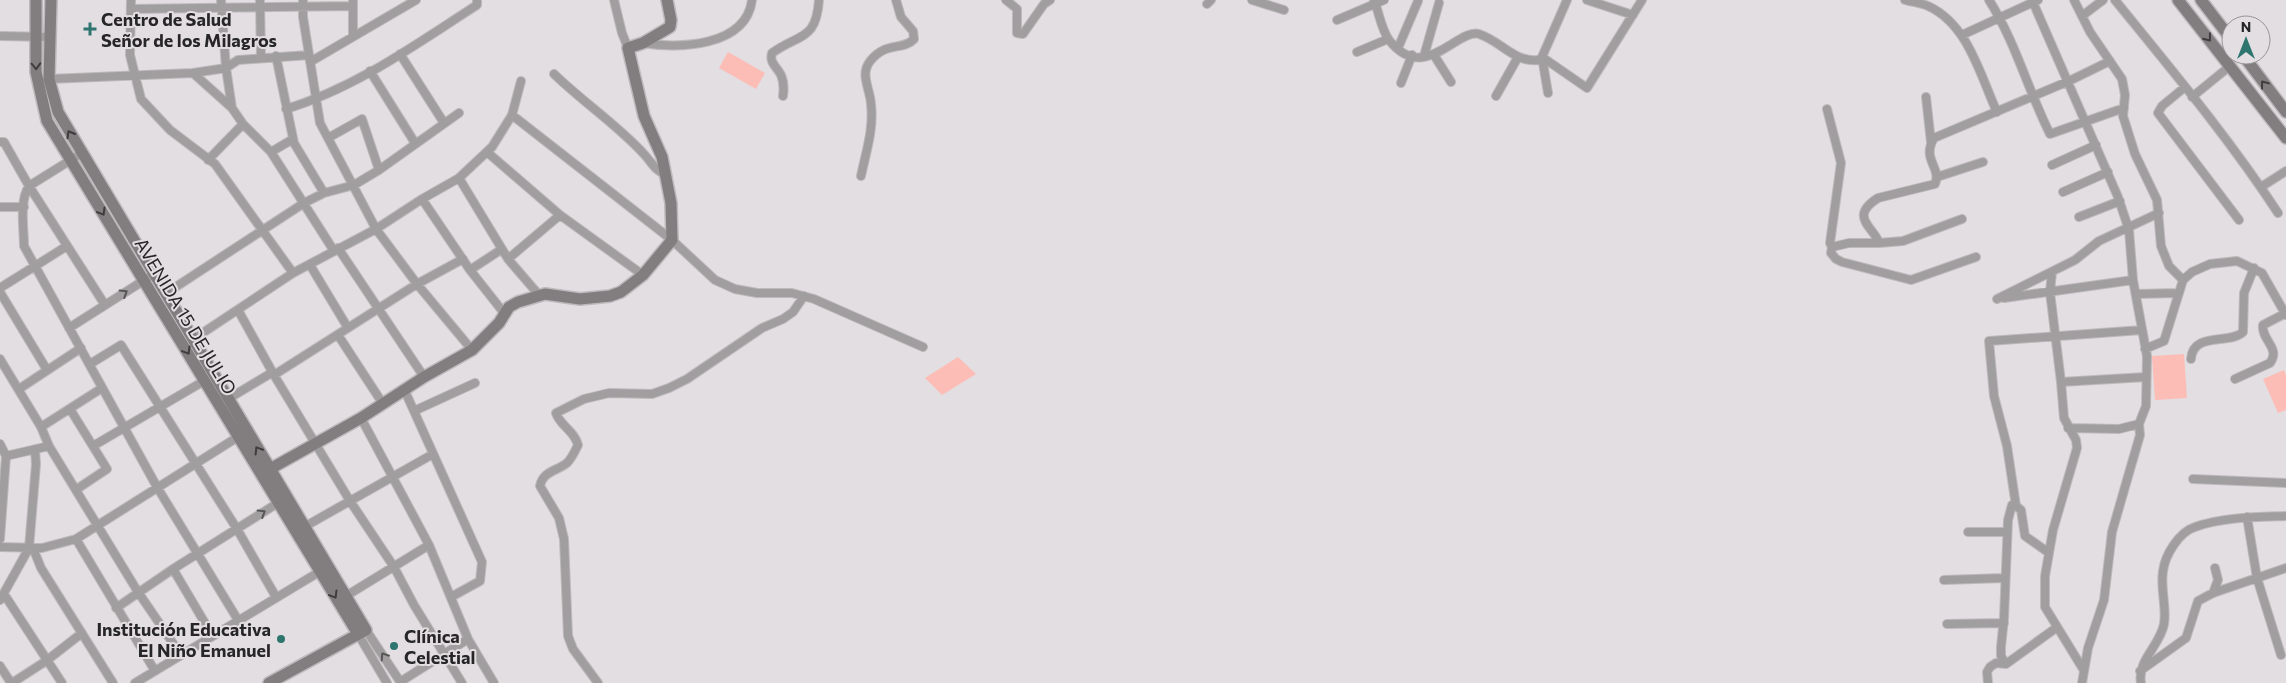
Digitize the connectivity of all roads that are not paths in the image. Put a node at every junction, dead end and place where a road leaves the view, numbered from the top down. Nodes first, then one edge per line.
1 (36, 0) edge
2 (51, 0) edge
3 (131, 0) edge
4 (477, 0) edge
5 (614, 0) edge
6 (668, 0) edge
7 (752, 0) edge
8 (819, 0) edge
9 (896, 0) edge
10 (1006, 0) edge
11 (1050, 0) edge
12 (1252, 0) edge
13 (1384, 0) edge
14 (1418, 0) edge
15 (1567, 0) edge
16 (1587, 0) edge
17 (1642, 0) edge
18 (1905, 0) edge
19 (1989, 0) edge
20 (2074, 0) edge
21 (2103, 0) edge
22 (2115, 0) edge
23 (2178, 0) edge
24 (2201, 0) edge
25 (411, 1) edge
26 (2034, 1) edge
27 (1375, 2) edge
28 (353, 3) edge
29 (1439, 3) dead end
30 (221, 4) edge
31 (260, 4) edge
32 (303, 4) edge
33 (131, 9) junction
34 (1284, 10) dead end
35 (1633, 15) junction
36 (2082, 16) junction
37 (2000, 17) junction
38 (1337, 20) dead end
39 (2221, 26) edge
40 (1962, 35) junction
41 (0, 36) edge
42 (36, 36) junction
43 (353, 36) junction
44 (50, 37) junction
45 (1388, 38) junction
46 (643, 43) junction
47 (628, 48) junction
48 (1398, 48) junction
49 (1358, 52) dead end
50 (400, 54) junction
51 (1412, 55) junction
52 (1434, 55) junction
53 (276, 56) junction
54 (1424, 56) junction
55 (261, 57) junction
56 (1542, 57) junction
57 (309, 58) junction
58 (1518, 58) junction
59 (2110, 61) junction
60 (2251, 65) edge
61 (2230, 66) junction
62 (226, 68) junction
63 (370, 71) junction
64 (193, 73) junction
65 (554, 74) dead end
66 (136, 77) junction
67 (49, 79) junction
68 (521, 81) dead end
69 (2069, 81) junction
70 (1450, 82) dead end
71 (1401, 83) dead end
72 (2185, 87) junction
73 (1548, 93) dead end
74 (784, 96) dead end
75 (1496, 96) dead end
76 (1926, 96) dead end
77 (2032, 97) junction
78 (2192, 97) junction
79 (316, 100) junction
80 (232, 108) junction
81 (2124, 108) junction
82 (286, 109) junction
83 (1827, 109) dead end
84 (1997, 112) junction
85 (2286, 112) edge
86 (460, 113) dead end
87 (512, 116) junction
88 (2085, 120) junction
89 (243, 124) junction
90 (444, 124) junction
91 (328, 138) junction
92 (2286, 138) edge
93 (293, 139) junction
94 (0, 142) edge
95 (1932, 142) junction
96 (415, 143) junction
97 (2096, 145) junction
98 (272, 152) junction
99 (487, 152) junction
100 (82, 153) junction
101 (71, 160) junction
102 (208, 160) junction
103 (1983, 162) dead end
104 (2052, 165) dead end
105 (379, 170) junction
106 (2286, 171) edge
107 (2108, 172) junction
108 (665, 174) junction
109 (861, 176) dead end
110 (1936, 177) junction
111 (459, 178) junction
112 (354, 185) junction
113 (29, 186) junction
114 (2261, 187) junction
115 (2063, 192) dead end
116 (324, 193) junction
117 (422, 198) junction
118 (2120, 201) junction
119 (304, 203) junction
120 (0, 207) edge
121 (24, 207) junction
122 (2159, 213) junction
123 (2278, 213) dead end
124 (560, 215) junction
125 (2079, 217) dead end
126 (1962, 219) dead end
127 (2239, 220) dead end
128 (2128, 226) junction
129 (263, 229) junction
130 (376, 229) junction
131 (672, 240) junction
132 (1879, 243) junction
133 (67, 246) junction
134 (1832, 247) junction
135 (502, 249) junction
136 (336, 250) junction
137 (1976, 257) dead end
138 (463, 259) junction
139 (508, 259) junction
140 (310, 265) junction
141 (35, 267) junction
142 (2254, 268) junction
143 (470, 270) junction
144 (2052, 272) junction
145 (293, 273) junction
146 (643, 275) junction
147 (149, 277) junction
148 (2133, 280) junction
149 (2183, 280) junction
150 (417, 284) junction
151 (0, 288) edge
152 (0, 292) edge
153 (2050, 292) junction
154 (2178, 292) junction
155 (165, 294) junction
156 (539, 294) junction
157 (2136, 294) junction
158 (804, 296) junction
159 (104, 305) junction
160 (238, 310) junction
161 (377, 310) junction
162 (504, 313) junction
163 (2286, 314) edge
164 (70, 328) junction
165 (348, 328) junction
166 (2142, 330) junction
167 (338, 334) junction
168 (2056, 337) junction
169 (192, 340) junction
170 (923, 347) dead end
171 (80, 348) junction
172 (2145, 349) junction
173 (472, 350) junction
174 (2191, 358) dead end
175 (0, 359) edge
176 (90, 364) junction
177 (47, 370) junction
178 (274, 373) junction
179 (424, 377) junction
180 (2146, 377) junction
181 (2234, 379) dead end
182 (204, 381) junction
183 (2061, 382) junction
184 (475, 383) dead end
185 (102, 388) junction
186 (19, 389) junction
187 (404, 389) junction
188 (228, 399) junction
189 (383, 404) junction
190 (158, 407) junction
191 (70, 409) junction
192 (414, 412) junction
193 (361, 418) junction
194 (2139, 424) junction
195 (41, 427) junction
196 (124, 428) junction
197 (2068, 428) junction
198 (242, 435) junction
199 (316, 443) junction
200 (0, 444) edge
201 (49, 446) junction
202 (93, 446) junction
203 (35, 450) junction
204 (433, 454) junction
205 (6, 456) junction
206 (196, 463) junction
207 (270, 469) junction
208 (392, 477) junction
209 (2193, 479) dead end
210 (2286, 483) edge
211 (157, 487) junction
212 (77, 489) junction
213 (283, 500) junction
214 (350, 501) junction
215 (2016, 506) junction
216 (2286, 516) edge
217 (2247, 517) junction
218 (97, 524) junction
219 (304, 527) junction
220 (237, 528) junction
221 (1968, 532) dead end
222 (2007, 532) junction
223 (0, 539) edge
224 (76, 539) junction
225 (429, 545) junction
226 (0, 546) edge
227 (31, 548) junction
228 (198, 553) junction
229 (2049, 553) junction
230 (394, 567) junction
231 (2215, 568) dead end
232 (2286, 568) edge
233 (173, 569) junction
234 (324, 569) junction
235 (2004, 578) junction
236 (2257, 578) junction
237 (1944, 580) dead end
238 (138, 592) junction
239 (2213, 592) junction
240 (346, 596) junction
241 (2, 597) edge
242 (276, 597) junction
243 (451, 597) junction
244 (116, 608) junction
245 (238, 620) junction
246 (2004, 623) junction
247 (1947, 624) dead end
248 (2056, 628) junction
249 (362, 632) junction
250 (82, 633) junction
251 (212, 635) junction
252 (468, 639) junction
253 (180, 655) junction
254 (443, 655) junction
255 (2281, 655) dead end
256 (48, 659) junction
257 (2006, 664) junction
258 (0, 666) edge
259 (2083, 669) junction
260 (155, 671) junction
261 (2139, 672) junction
262 (276, 681) edge
263 (400, 682) edge
264 (11, 683) edge
265 (62, 683) edge
266 (114, 683) edge
267 (136, 683) edge
268 (387, 683) edge
269 (462, 683) edge
270 (494, 683) edge
271 (598, 683) edge
272 (1988, 683) edge
273 (2082, 683) edge
274 (2141, 683) edge

1 - 42 street, AVENIDA 15 DE JULIO
2 - 44 street, AVENIDA 15 DE JULIO
3 - 33 street
4 - 50 street
5 - 47 street
6 - 46 street
7 - 46 street
8 - 74 street
9 - 109 street
10 - 11 street
12 - 34 street
13 - 27 street
14 - 48 street
15 - 56 street
16 - 35 street
17 - 35 street
18 - 40 street
19 - 37 street
20 - 36 street
21 - 36 street
22 - 72 street
23 -> 61 street
24 - 39 street
25 - 43 street
26 - 37 street
26 - 69 street
27 - 38 street
27 - 45 street
28 - 32 street
28 - 43 street
29 - 54 street
30 - 31 street
30 - 33 street
30 - 62 street
31 - 32 street
31 - 55 street
32 - 57 street
33 - 66 street
35 - 56 street
36 - 59 street
37 - 40 street
37 - 77 street
40 - 84 street
41 - 42 street
42 - 44 street
42 -> 101 street, AVENIDA 15 DE JULIO
43 - 57 street
44 - 67 street, AVENIDA 15 DE JULIO
45 - 48 street
45 - 49 street
46 - 47 street
47 - 108 street
48 - 51 street
50 - 63 street
50 - 90 street
51 - 54 street
51 - 71 street
52 - 54 street
52 - 58 street
52 - 70 street
53 - 55 street
53 - 57 street
53 - 82 street
55 - 62 street
56 - 58 street
56 - 73 street
57 - 79 street
58 - 75 street
59 - 69 street
59 - 81 street
85 -> 60 street
61 - 78 street
61 - 92 street
62 - 64 street
62 - 80 street
63 - 79 street
63 - 96 street
64 - 66 street
64 - 80 street
65 - 108 street
66 - 67 street
66 - 102 street
100 -> 67 street, AVENIDA 15 DE JULIO
68 - 87 street
69 - 77 street
69 - 88 street
72 - 78 street
72 - 127 street
76 - 95 street
77 - 84 street
77 - 88 street
78 - 114 street
79 - 82 street
79 - 91 street
80 - 89 street
81 - 88 street
81 - 122 street
82 - 93 street
83 - 134 street
84 - 95 street
86 - 90 street
87 - 99 street
87 - 131 street
88 - 97 street
89 - 98 street
89 - 102 street
90 - 96 street
91 - 105 street
91 - 112 street
93 - 98 street
93 - 116 street
94 - 113 street
95 - 110 street
96 - 105 street
97 - 104 street
97 - 107 street
98 - 119 street
99 - 111 street
99 - 124 street
100 - 101 street
100 - 147 street, AVENIDA 15 DE JULIO
101 - 113 street
101 -> 147 street, AVENIDA 15 DE JULIO
102 - 129 street
103 - 110 street
105 - 112 street
106 - 114 street
107 - 115 street
107 - 118 street
108 - 131 street
110 - 132 street
111 - 117 street
111 - 135 street
112 - 116 street
112 - 130 street
113 - 121 street
113 - 133 street
114 - 123 street
116 - 119 street
117 - 130 street
117 - 138 street
118 - 125 street
118 - 128 street
119 - 129 street
119 - 136 street
120 - 121 street
121 - 141 street
122 - 128 street
122 - 149 street
124 - 139 street
124 - 146 street
126 - 132 street
128 - 144 street
128 - 148 street
129 - 145 street
129 - 155 street
130 - 136 street
130 - 150 street
131 - 146 street
131 - 158 street
132 - 134 street
133 - 141 street
133 - 159 street
134 - 137 street
135 - 139 street
135 - 143 street
136 - 140 street
136 - 161 street
138 - 143 street
138 - 150 street
139 - 156 street
140 - 145 street
140 - 165 street
141 - 151 street
141 - 164 street
142 - 149 street
142 - 163 street
142 - 174 street
143 - 162 street
144 - 153 street
144 - 153 street
145 - 160 street
146 - 156 street
147 - 155 street, AVENIDA 15 DE JULIO
159 -> 147 street
147 -> 182 street, AVENIDA 15 DE JULIO
148 - 153 street
148 - 157 street
149 - 154 street
150 - 161 street
150 - 173 street
152 - 177 street
153 - 168 street
154 - 157 street
154 - 172 street
155 - 169 street, AVENIDA 15 DE JULIO
156 - 162 street
157 - 166 street
158 - 170 street
158 - 271 street
159 - 164 street
160 - 169 street
160 - 178 street
161 - 165 street
161 - 179 street
162 - 173 street
163 - 181 street
164 - 171 street
165 - 167 street
166 - 168 street
166 - 172 street
167 - 178 street
167 - 189 street
168 - 183 street
168 - 215 street
169 - 188 street, AVENIDA 15 DE JULIO
171 - 176 street
171 - 177 street
172 - 180 street
173 - 179 street
175 - 186 street
176 - 185 street
176 - 190 street
177 - 186 street
178 - 188 street
178 - 199 street
179 - 187 street
180 - 183 street
180 - 194 street
182 - 190 street
182 - 198 street, AVENIDA 15 DE JULIO
183 - 197 street
184 - 192 street
185 - 191 street
185 - 196 street
186 - 195 street
187 - 189 street
187 - 192 street
188 - 198 street, AVENIDA 15 DE JULIO
189 - 193 street
190 - 196 street
190 - 206 street
191 - 195 street
191 - 202 street
192 - 204 street
193 - 199 street
193 - 208 street
194 - 197 street
194 - 259 street
195 - 201 street
196 - 202 street
196 - 211 street
197 - 229 street
198 - 206 street
207 -> 198 street, AVENIDA 15 DE JULIO
198 - 213 street, AVENIDA 15 DE JULIO
199 - 207 street
199 - 214 street
200 - 205 street
201 - 203 street
201 - 212 street
202 - 212 street
203 - 205 street
203 - 227 street
204 - 208 street
204 - 243 street
205 - 223 street
206 - 211 street
206 - 220 street
207 - 213 street, AVENIDA 15 DE JULIO
208 - 214 street
208 - 225 street
209 - 210 street
211 - 218 street
211 - 228 street
212 - 218 street
213 - 219 street, AVENIDA 15 DE JULIO
220 -> 213 street
213 - 234 street, AVENIDA 15 DE JULIO
214 - 219 street
214 - 230 street
215 - 222 street
215 - 229 street
216 - 217 street
217 - 236 street
217 - 261 street
218 - 224 street
218 - 238 street
219 - 234 street, AVENIDA 15 DE JULIO
220 - 228 street
220 - 242 street
221 - 222 street
222 - 235 street
224 - 227 street
224 - 244 street
225 - 230 street
225 - 243 street
226 - 227 street
227 - 241 street
227 - 250 street
228 - 233 street
228 - 245 street
229 - 248 street
230 - 240 street
230 - 254 street
231 - 239 street
232 - 236 street
233 - 238 street
233 - 251 street
234 - 240 street, AVENIDA 15 DE JULIO
234 - 242 street
234 -> 249 street, AVENIDA 15 DE JULIO
235 - 237 street
235 - 246 street
236 - 239 street
236 - 255 street
238 - 244 street
238 - 253 street
239 - 261 street
240 - 249 street, AVENIDA 15 DE JULIO
241 - 256 street
242 - 245 street
243 - 252 street
244 - 260 street
245 - 251 street
246 - 247 street
246 - 257 street
248 - 257 street
248 - 259 street
249 - 262 street
263 -> 249 street, AVENIDA 15 DE JULIO
249 - 268 street, AVENIDA 15 DE JULIO
250 - 256 street
250 - 266 street
251 - 253 street
252 - 254 street
252 - 270 street
253 - 260 street
254 - 263 street
254 - 269 street
256 - 264 street
256 - 265 street
257 - 272 street
258 - 264 street
259 - 273 street
260 - 267 street
261 - 274 street

